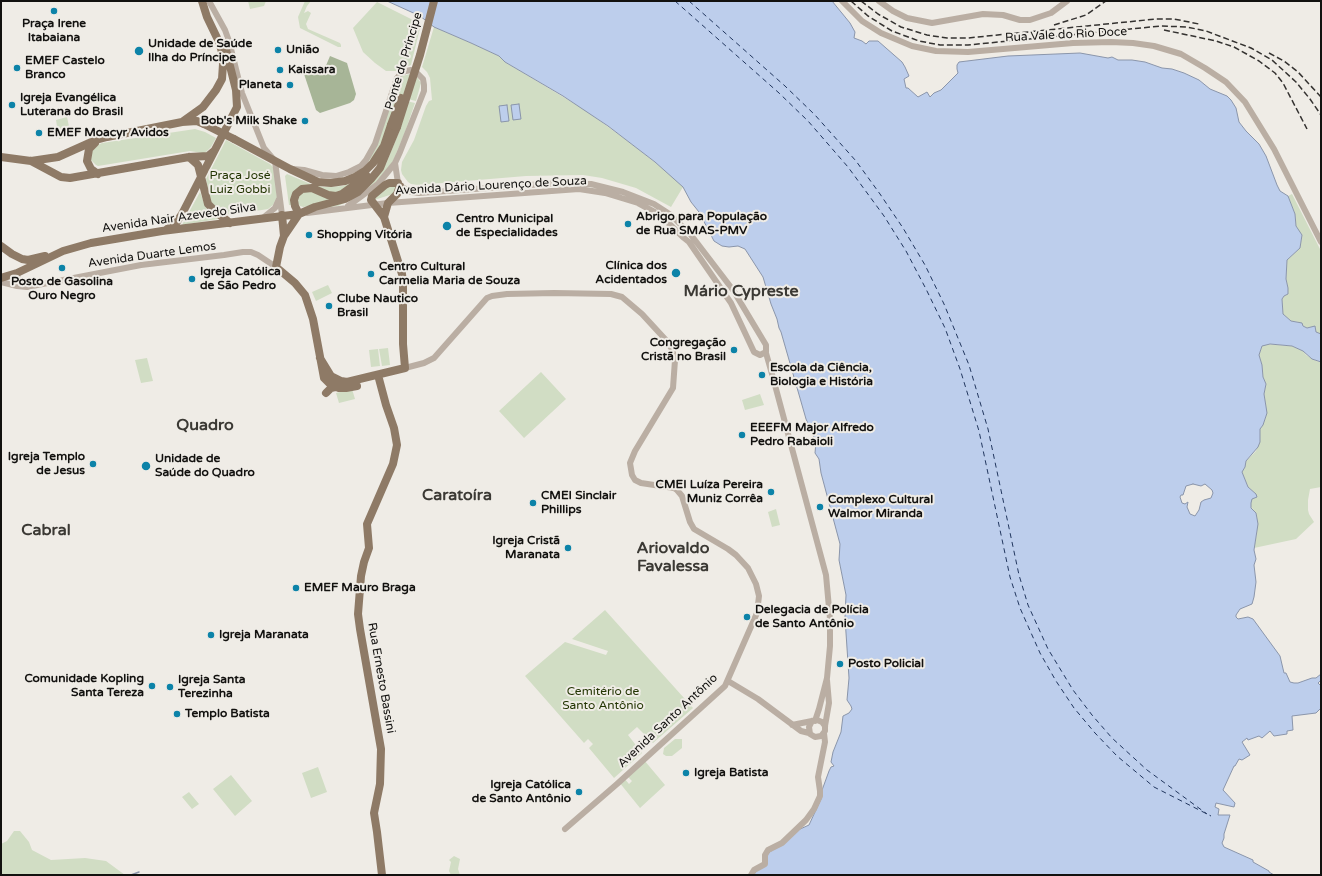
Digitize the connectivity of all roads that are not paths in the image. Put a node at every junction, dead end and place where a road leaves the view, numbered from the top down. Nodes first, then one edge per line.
1 (429, 1) edge
2 (434, 1) edge
3 (842, 1) edge
4 (879, 1) edge
5 (1067, 1) edge
6 (205, 2) edge
7 (182, 122) junction
8 (394, 126) junction
9 (99, 139) junction
10 (384, 146) junction
11 (216, 150) junction
12 (1, 157) edge
13 (189, 157) junction
14 (31, 161) junction
15 (275, 161) junction
16 (395, 163) junction
17 (290, 169) junction
18 (98, 174) junction
19 (201, 178) junction
20 (399, 185) junction
21 (509, 186) junction
22 (579, 186) junction
23 (510, 194) junction
24 (280, 197) junction
25 (388, 203) junction
26 (374, 205) junction
27 (347, 207) junction
28 (299, 214) junction
29 (282, 215) junction
30 (384, 217) junction
31 (263, 218) junction
32 (230, 223) junction
33 (163, 231) junction
34 (284, 236) junction
35 (1321, 242) edge
36 (1, 246) edge
37 (64, 251) junction
38 (711, 262) junction
39 (705, 266) junction
40 (276, 267) junction
41 (17, 273) junction
42 (1, 278) edge
43 (1, 282) edge
44 (27, 287) junction
45 (765, 343) junction
46 (753, 349) junction
47 (766, 353) junction
48 (320, 358) junction
49 (405, 368) junction
50 (379, 378) junction
51 (347, 382) junction
52 (336, 387) junction
53 (326, 393) dead end
54 (827, 678) junction
55 (728, 681) junction
56 (814, 721) junction
57 (792, 725) junction
58 (825, 726) junction
59 (824, 734) junction
60 (811, 735) junction
61 (823, 749) junction
62 (565, 829) dead end
63 (382, 875) edge
64 (751, 875) edge

1 - 8 main road, Ponte do Príncipe, bridge
2 - 8 main road, Ponte do Príncipe, bridge
3 - 35 street, Rua Vale do Rio Doce
4 - 5 street
6 - 7 main road
6 - 11 main road
6 - 15 street
7 - 9 main road
7 - 15 main road, bridge
8 - 10 main road
8 - 28 main road, Avenida Nair Azevedo Silva
9 - 14 main road
9 - 18 main road
10 - 17 main road
10 - 28 main road
11 - 13 main road
11 - 19 main road
12 - 14 main road
13 - 18 main road
13 - 19 main road
14 - 18 main road
15 - 17 main road
15 - 24 street
16 - 17 street
16 - 20 street, Avenida Dário Lourenço de Souza
16 - 27 street
19 - 32 main road
19 - 33 main road
20 - 21 street, Avenida Dário Lourenço de Souza
20 - 25 main road
20 - 26 main road
21 - 22 street, Avenida Dário Lourenço de Souza
21 - 23 street
22 - 23 street, Avenida Dário Lourenço de Souza
22 - 38 street, Avenida Dário Lourenço de Souza
22 - 39 street, Avenida Dário Lourenço de Souza
23 - 25 street, Avenida Dário Lourenço de Souza
24 - 29 street
24 - 31 street
25 - 26 street, Avenida Dário Lourenço de Souza
25 - 30 main road
26 - 27 street, Avenida Dário Lourenço de Souza
26 - 30 main road
27 - 28 street, Avenida Dário Lourenço de Souza
28 - 29 main road, Avenida Nair Azevedo Silva
28 - 34 main road
29 - 31 main road, Avenida Nair Azevedo Silva
29 - 34 main road
30 - 49 main road
31 - 32 main road, Avenida Nair Azevedo Silva
32 - 33 main road, Avenida Nair Azevedo Silva
33 - 37 main road, Avenida Nair Azevedo Silva
34 - 40 main road
36 - 37 main road
37 - 41 main road, Avenida Nair Azevedo Silva
38 - 39 street
38 - 45 street, Avenida Dário Lourenço de Souza
39 - 46 street, Avenida Dário Lourenço de Souza
40 - 44 street, Avenida Duarte Lemos
40 - 48 main road
41 - 42 main road, Avenida Nair Azevedo Silva
41 - 44 street
43 - 44 street, Avenida Duarte Lemos
45 - 46 street
45 - 47 street
46 - 47 street
47 - 54 street
48 - 51 main road
48 - 52 main road
49 - 50 main road, Avenida Santo Antônio
49 - 55 street, Avenida Santo Antônio
50 - 51 main road, Avenida Santo Antônio
50 - 52 main road, Avenida Santo Antônio
50 - 63 main road, Rua Ernesto Bassini
51 - 52 main road, Avenida Santo Antônio
52 - 53 main road, Avenida Santo Antônio
54 - 56 street
54 - 58 street
55 - 57 street
55 - 62 street, Avenida Santo Antônio
56 - 57 street
56 - 58 street
56 - 60 street
57 - 60 street
58 - 59 street
59 - 60 street
59 - 61 street
60 - 61 street
61 - 64 street

